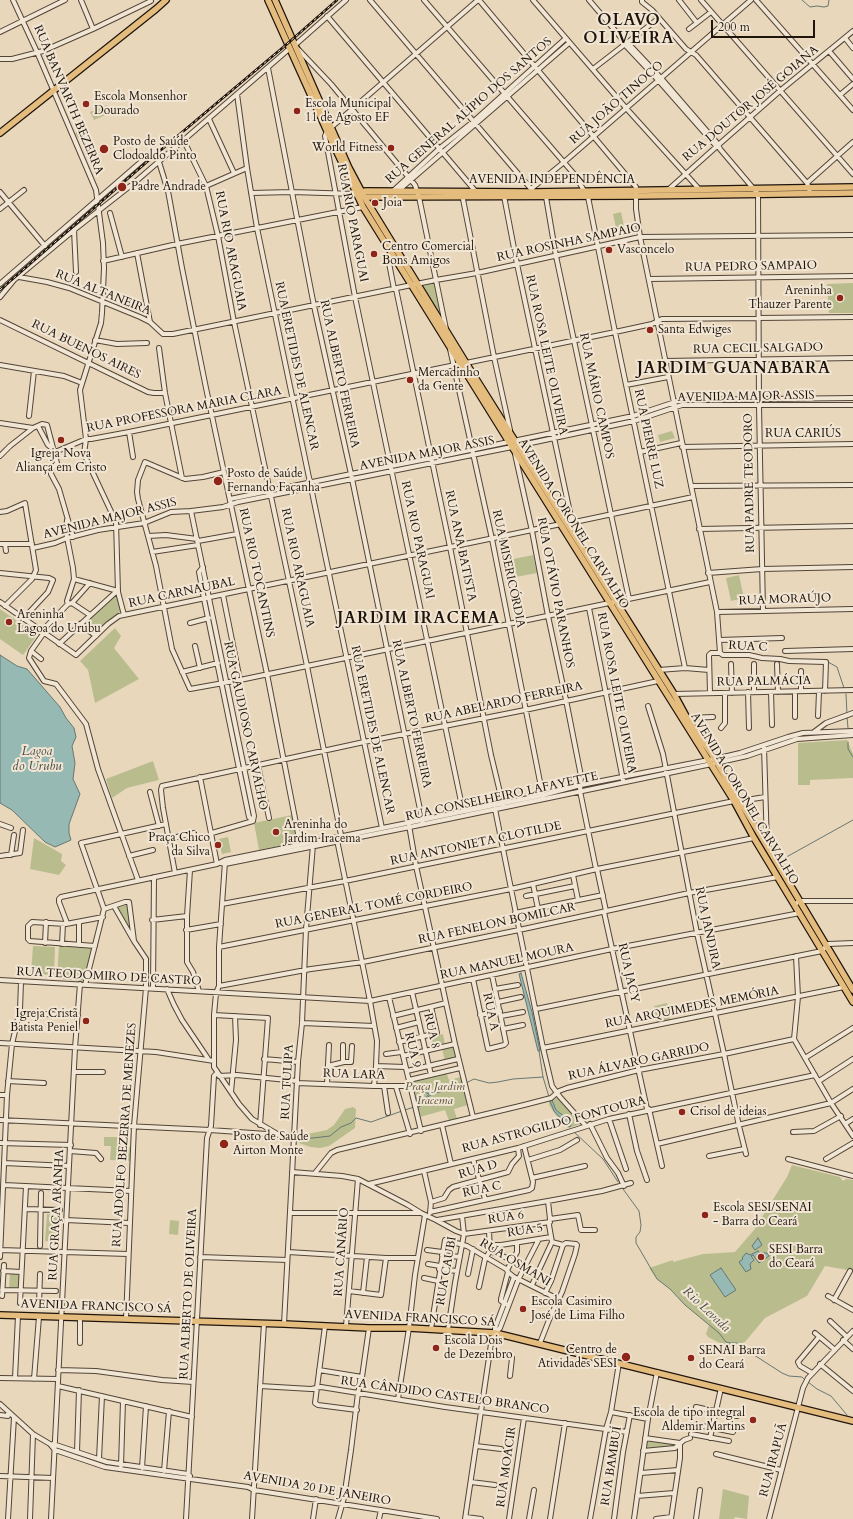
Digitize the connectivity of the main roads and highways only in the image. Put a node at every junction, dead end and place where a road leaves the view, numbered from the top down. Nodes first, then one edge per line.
1 (166, 0) edge
2 (268, 0) edge
3 (275, 0) edge
4 (329, 130) junction
5 (0, 133) edge
6 (853, 187) edge
7 (809, 188) junction
8 (700, 192) junction
9 (636, 193) junction
10 (853, 193) edge
11 (361, 194) junction
12 (462, 194) junction
13 (504, 194) junction
14 (414, 284) junction
15 (463, 363) junction
16 (514, 446) junction
17 (614, 602) junction
18 (737, 801) junction
19 (769, 856) junction
20 (798, 902) junction
21 (824, 949) junction
22 (850, 988) edge
23 (853, 1002) edge
24 (0, 1315) edge
25 (853, 1421) edge

1 - 5 main road
2 - 4 main road, AVENIDA CORONEL CARVALHO
3 - 4 main road, AVENIDA CORONEL CARVALHO
4 - 11 main road, AVENIDA CORONEL CARVALHO
4 - 11 main road, AVENIDA CORONEL CARVALHO
6 - 7 main road, AVENIDA INDEPENDÊNCIA
7 - 8 main road, AVENIDA INDEPENDÊNCIA
7 - 8 main road, AVENIDA INDEPENDÊNCIA
7 - 10 main road, AVENIDA INDEPENDÊNCIA
8 - 9 main road, AVENIDA INDEPENDÊNCIA
9 - 13 main road, AVENIDA INDEPENDÊNCIA
9 - 13 main road, AVENIDA INDEPENDÊNCIA
11 - 12 main road, AVENIDA INDEPENDÊNCIA
11 - 14 main road, AVENIDA CORONEL CARVALHO
11 - 14 main road, AVENIDA CORONEL CARVALHO
12 - 13 main road, AVENIDA INDEPENDÊNCIA
12 - 13 main road, AVENIDA INDEPENDÊNCIA
14 - 15 main road, AVENIDA CORONEL CARVALHO
14 - 15 main road, AVENIDA CORONEL CARVALHO
15 - 16 main road, AVENIDA CORONEL CARVALHO
15 - 16 main road, AVENIDA CORONEL CARVALHO
16 - 17 main road, AVENIDA CORONEL CARVALHO
17 - 18 main road, AVENIDA CORONEL CARVALHO
17 - 18 main road, AVENIDA CORONEL CARVALHO
18 - 19 main road, AVENIDA CORONEL CARVALHO
18 - 19 main road, AVENIDA CORONEL CARVALHO
19 - 20 main road, AVENIDA CORONEL CARVALHO
20 - 21 main road, AVENIDA CORONEL CARVALHO
20 - 21 main road, AVENIDA CORONEL CARVALHO
21 - 22 main road, AVENIDA CORONEL CARVALHO
22 - 23 main road, AVENIDA CORONEL CARVALHO
24 - 25 main road, AVENIDA FRANCISCO SÁ

